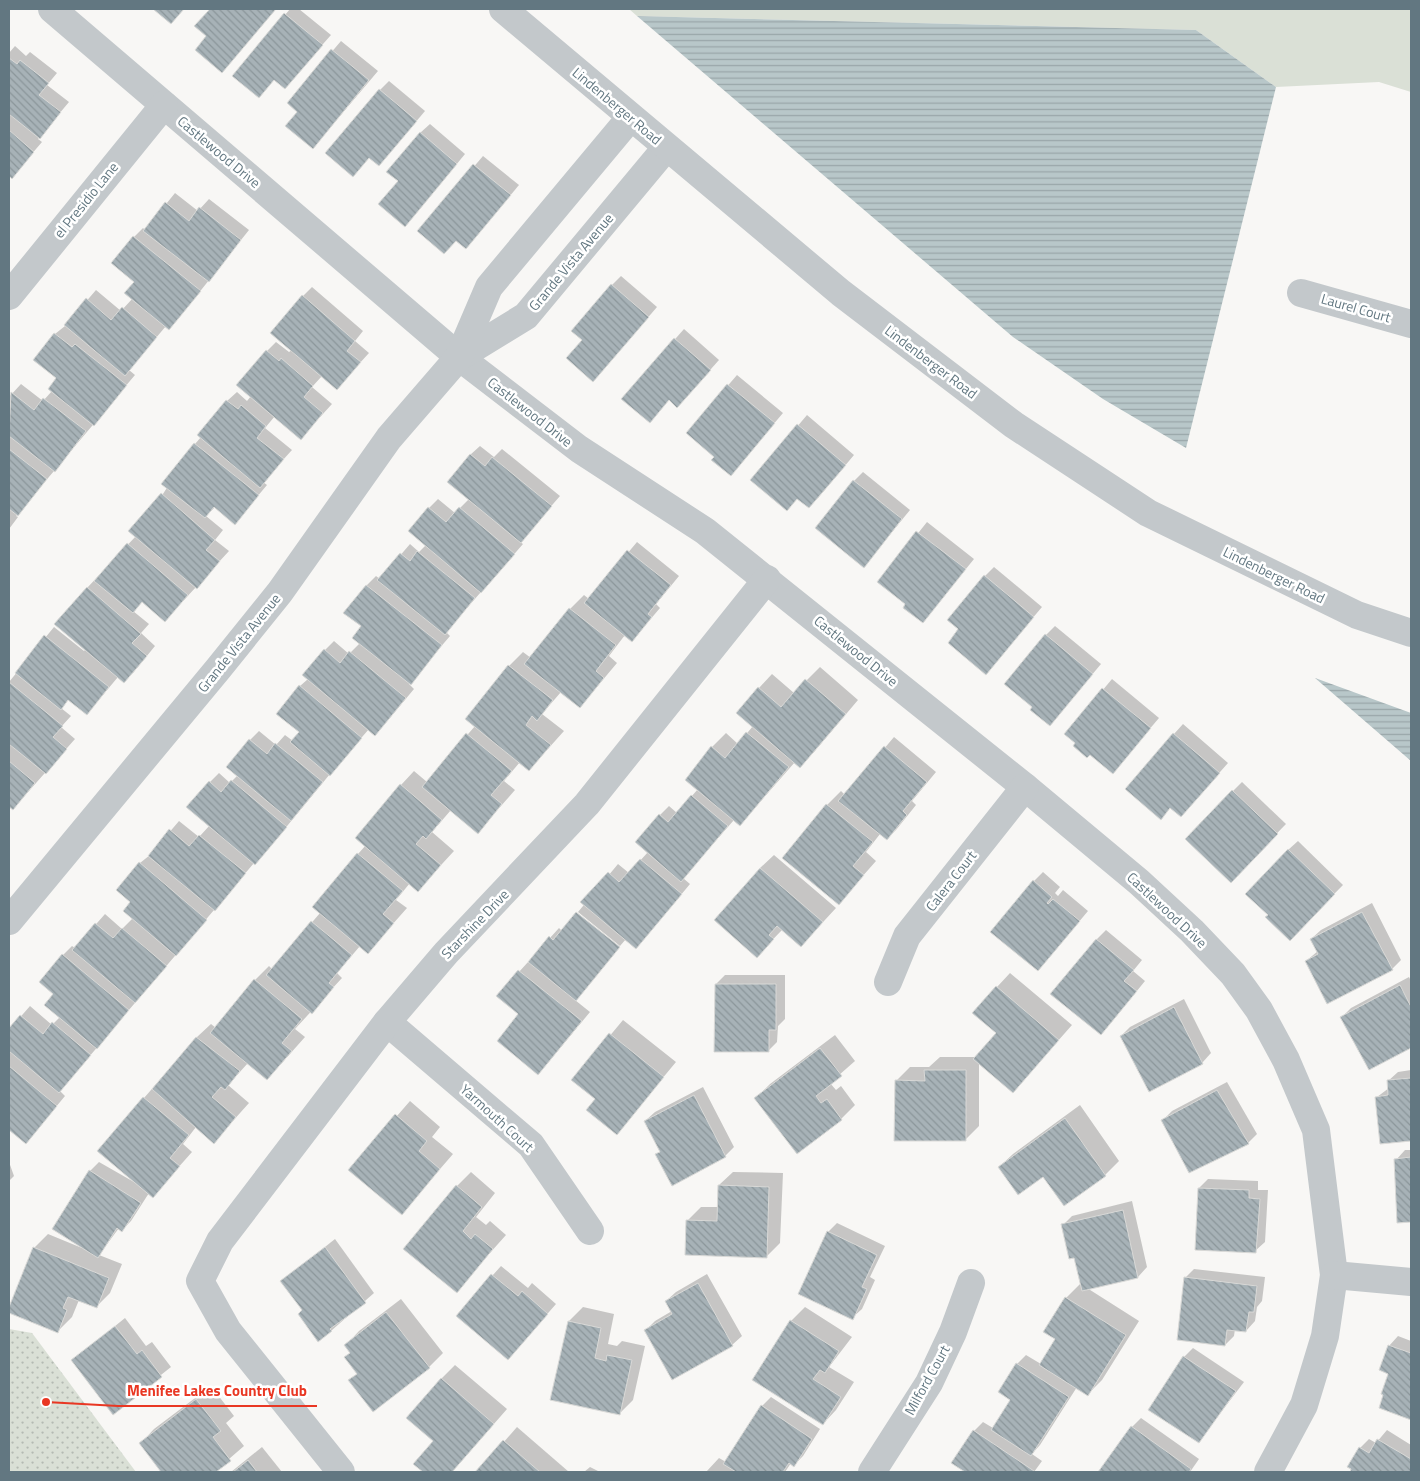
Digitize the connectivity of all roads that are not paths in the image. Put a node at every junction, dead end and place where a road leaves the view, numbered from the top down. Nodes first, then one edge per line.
1 (52, 9) edge
2 (503, 9) edge
3 (164, 105) junction
4 (630, 118) junction
5 (666, 148) junction
6 (1301, 293) dead end
7 (9, 296) edge
8 (1411, 324) edge
9 (459, 357) junction
10 (767, 579) junction
11 (1411, 633) edge
12 (1025, 787) junction
13 (9, 921) edge
14 (888, 982) dead end
15 (387, 1022) junction
16 (590, 1231) dead end
17 (1334, 1275) junction
18 (1411, 1282) edge
19 (971, 1283) dead end
20 (341, 1472) edge
21 (872, 1472) edge
22 (1268, 1472) edge

1 - 3 street, Castlewood Drive
2 - 4 street, Lindenberger Road
3 - 7 street, el Presidio Lane
3 - 9 street, Castlewood Drive
4 - 5 street, Lindenberger Road
4 - 9 street, Grande Vista Avenue
5 - 9 street, Grande Vista Avenue
5 - 11 street, Lindenberger Road
6 - 8 street, Laurel Court
9 - 10 street, Castlewood Drive
9 - 13 street, Grande Vista Avenue
10 - 12 street, Castlewood Drive
10 - 15 street, Starshine Drive
12 - 14 street, Calera Court
12 - 17 street, Castlewood Drive
15 - 16 street, Yarmouth Court
15 - 20 street, Starshine Drive
17 - 18 street
17 - 22 street, Castlewood Drive
19 - 21 street, Milford Court

